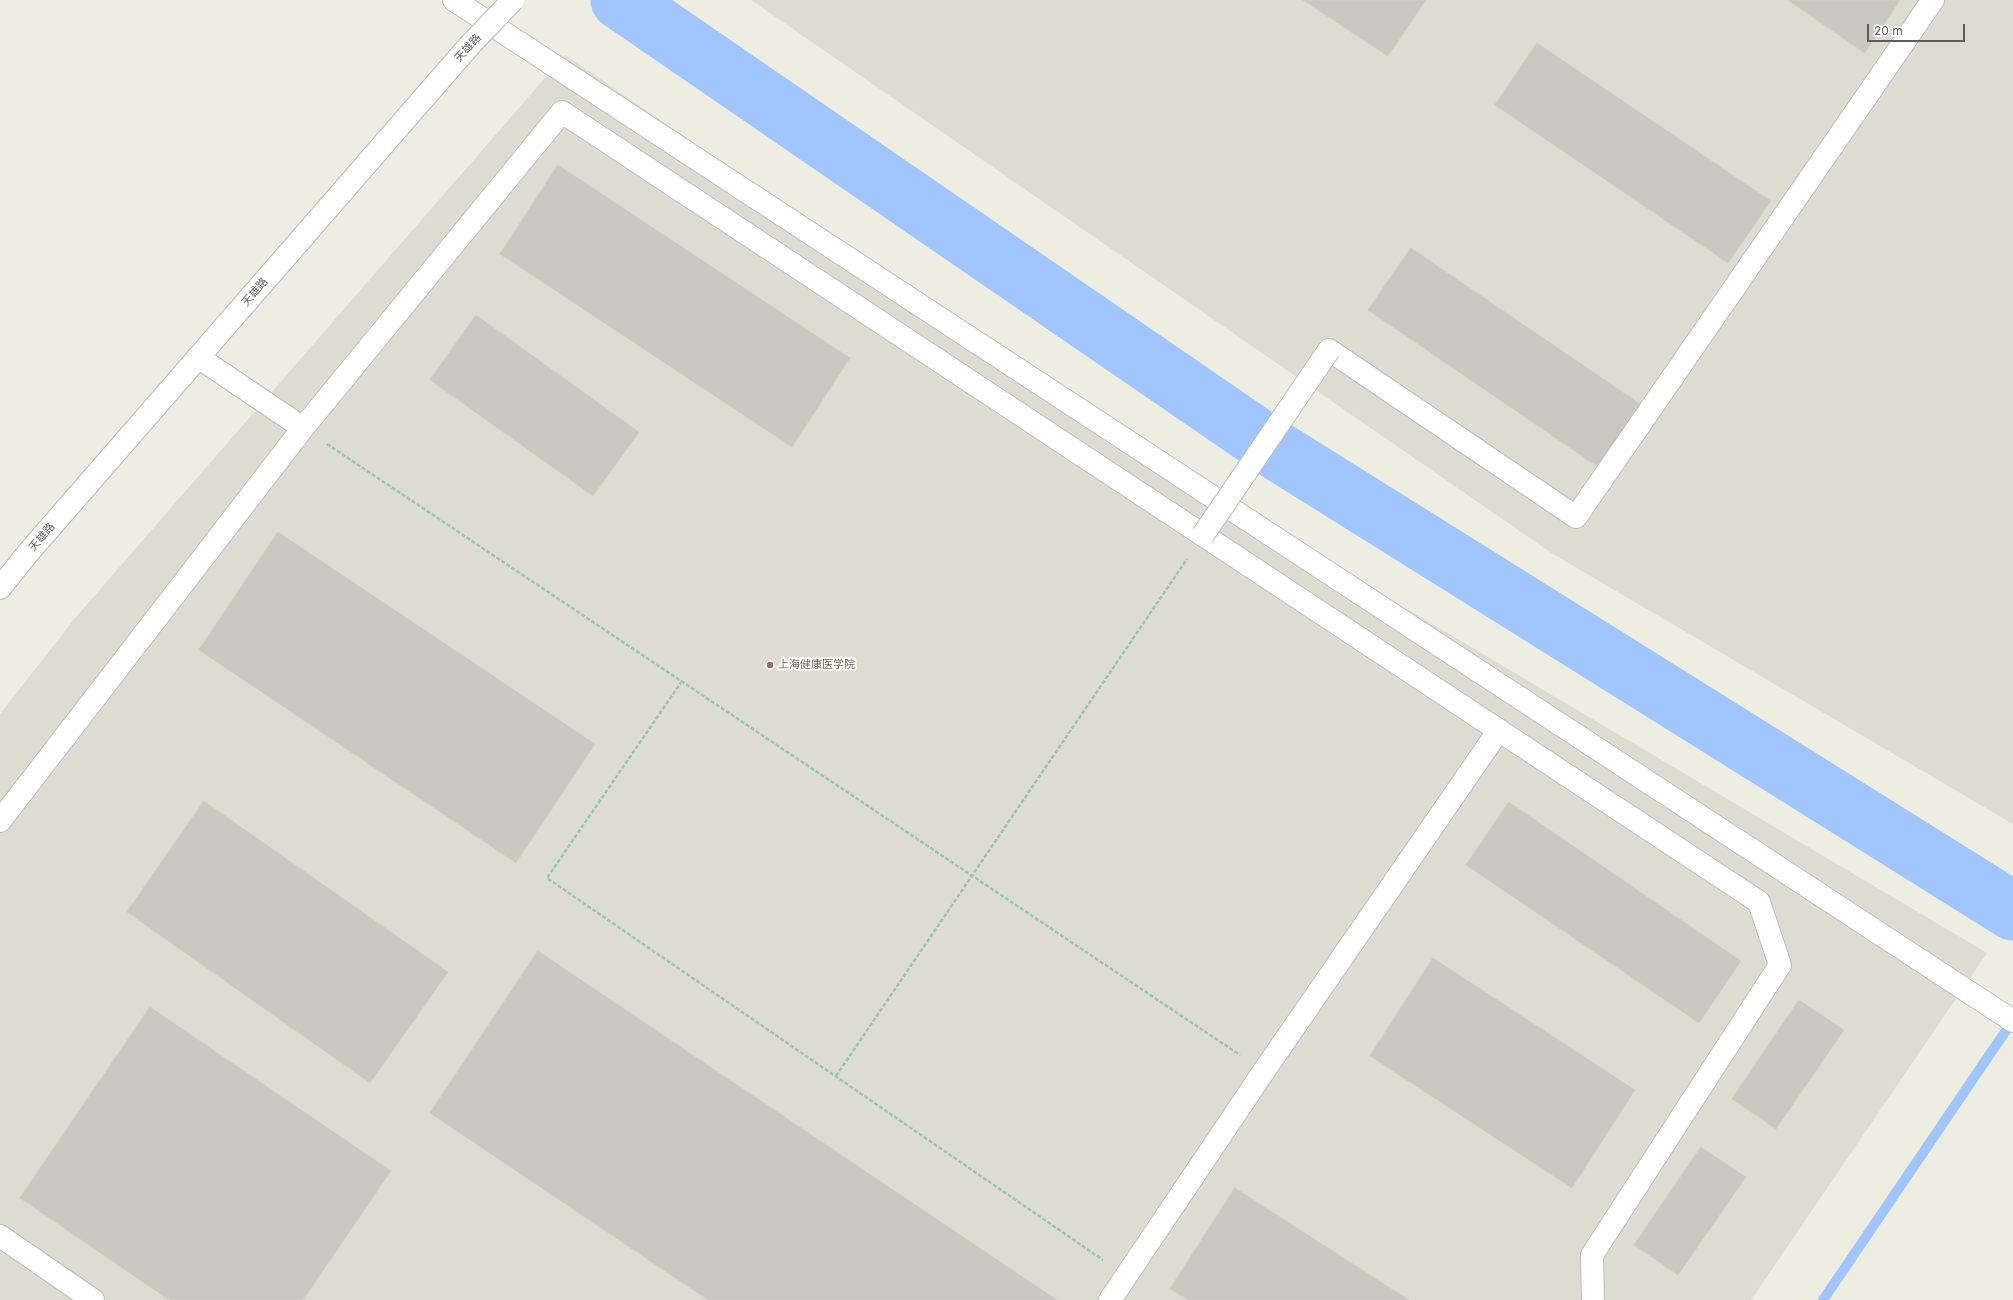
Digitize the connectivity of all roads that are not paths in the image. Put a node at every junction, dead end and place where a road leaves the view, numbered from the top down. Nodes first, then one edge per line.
1 (454, 0) edge
2 (513, 0) edge
3 (1933, 0) edge
4 (198, 357) junction
5 (304, 428) junction
6 (1203, 535) junction
7 (0, 588) edge
8 (1499, 730) junction
9 (0, 821) edge
10 (2013, 1020) edge
11 (0, 1236) edge
12 (94, 1300) edge
13 (1110, 1300) edge
14 (1593, 1300) edge

1 - 10 street
2 - 4 street, 天雄路, bridge
3 - 6 street, bridge
4 - 5 street
4 - 7 street, 天雄路
5 - 6 street
5 - 9 street
6 - 8 street
8 - 13 street
8 - 14 street
11 - 12 street

